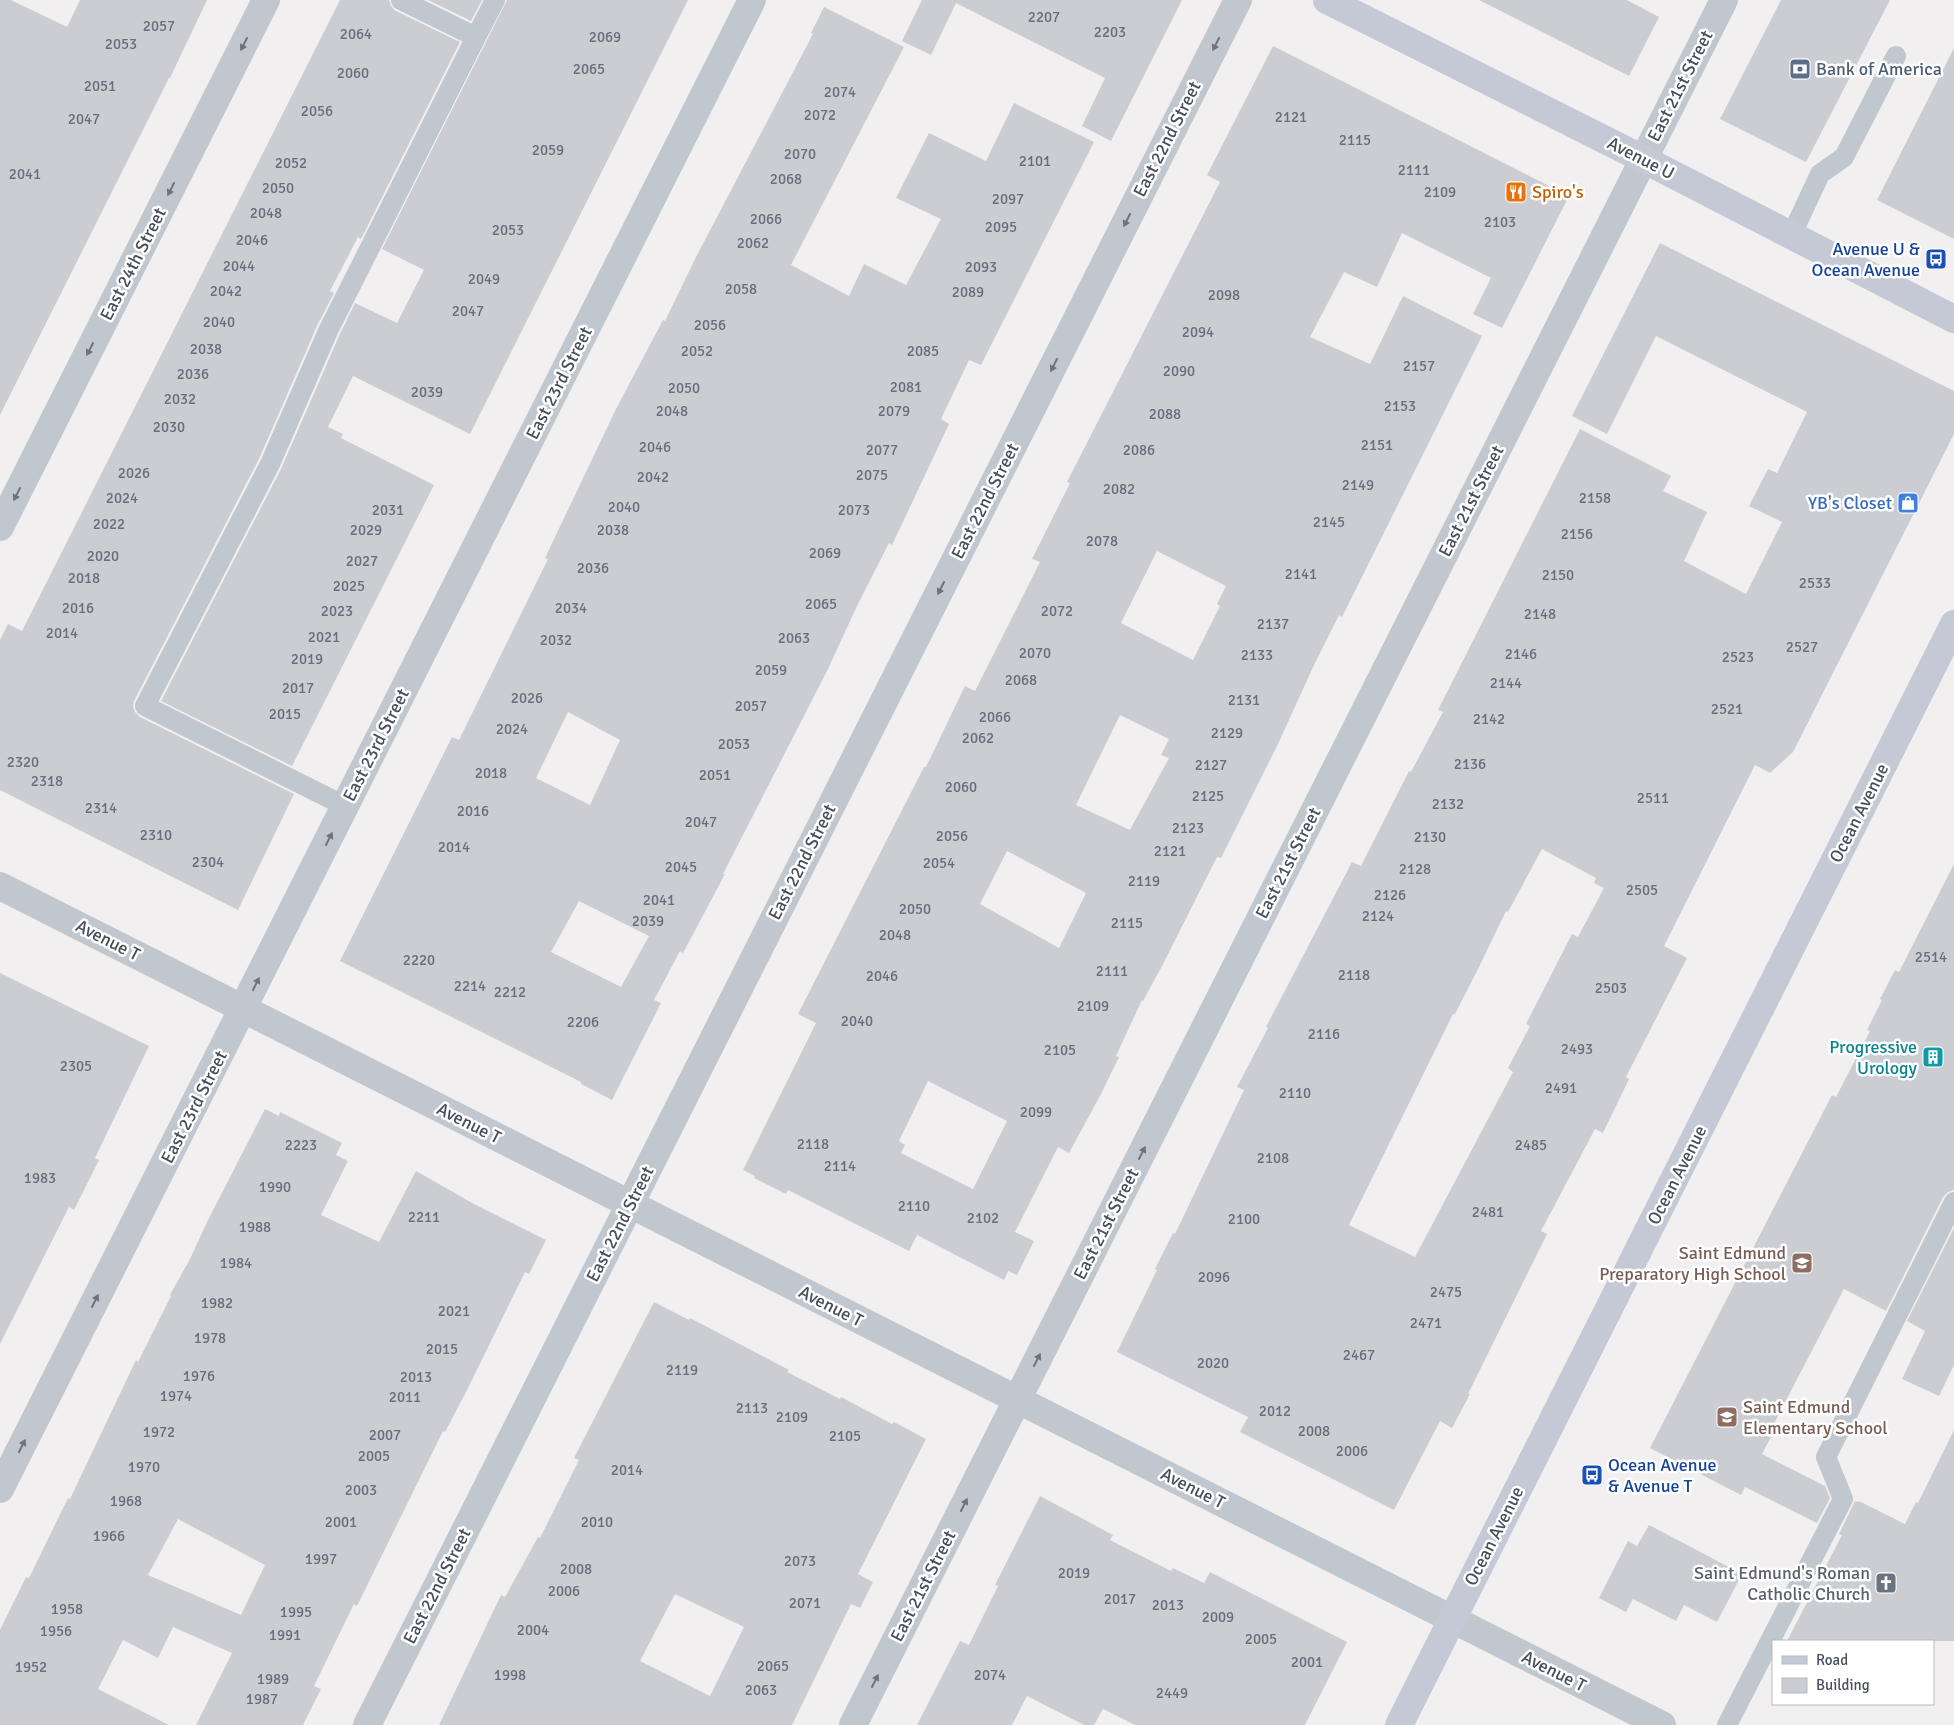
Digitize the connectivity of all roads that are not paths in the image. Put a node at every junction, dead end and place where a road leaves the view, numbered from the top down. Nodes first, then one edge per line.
1 (266, 0) edge
2 (401, 0) edge
3 (495, 0) edge
4 (752, 0) edge
5 (1238, 0) edge
6 (1327, 0) edge
7 (1724, 0) edge
8 (476, 37) junction
9 (1896, 56) dead end
10 (1644, 159) junction
11 (1791, 236) junction
12 (1954, 320) edge
13 (0, 527) edge
14 (1954, 624) edge
15 (346, 806) junction
16 (0, 886) edge
17 (243, 1008) junction
18 (1954, 1202) edge
19 (629, 1204) junction
20 (1017, 1399) junction
21 (0, 1489) edge
22 (1452, 1620) junction
23 (367, 1725) edge
24 (853, 1725) edge
25 (1399, 1725) edge
26 (1662, 1725) edge
27 (1727, 1725) edge

1 -> 13 street, East 24th Street
2 - 8 lane
3 - 8 lane
4 - 15 street, East 23rd Street
5 -> 19 street, East 22nd Street
6 - 10 main road, Avenue U
7 - 10 street, East 21st Street
8 - 15 lane
9 - 11 lane
10 - 11 main road, Avenue U
20 -> 10 street, East 21st Street
11 - 12 main road, Avenue U
14 - 22 main road, Ocean Avenue
17 -> 15 street, East 23rd Street
16 - 17 street, Avenue T
17 - 19 street, Avenue T
21 -> 17 street, East 23rd Street
18 - 27 lane
19 - 20 street, Avenue T
19 - 23 street, East 22nd Street
20 - 22 street, Avenue T
24 -> 20 street, East 21st Street
22 - 25 main road, Ocean Avenue
22 - 26 street, Avenue T

